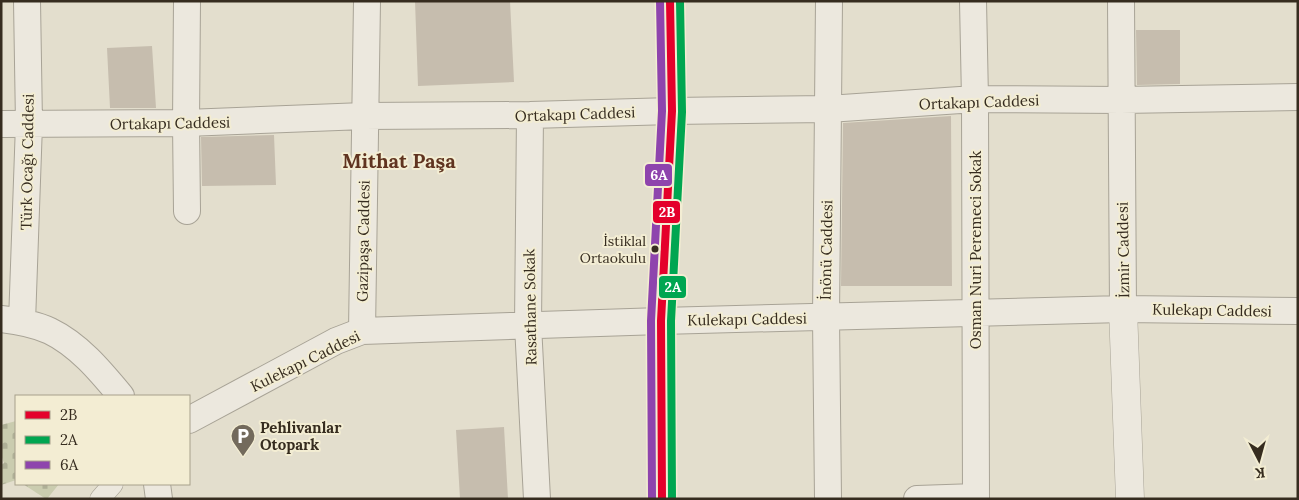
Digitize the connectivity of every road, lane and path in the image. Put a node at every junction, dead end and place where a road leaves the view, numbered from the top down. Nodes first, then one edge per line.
1 (27, 1) edge
2 (187, 1) edge
3 (366, 1) edge
4 (670, 1) edge
5 (828, 1) edge
6 (973, 1) edge
7 (1121, 1) edge
8 (1298, 96) edge
9 (975, 99) junction
10 (1121, 100) junction
11 (828, 109) junction
12 (672, 111) junction
13 (530, 115) junction
14 (364, 116) junction
15 (186, 123) junction
16 (1, 124) edge
17 (30, 124) junction
18 (187, 211) dead end
19 (1123, 309) junction
20 (1298, 311) edge
21 (974, 312) junction
22 (826, 317) junction
23 (12, 321) edge
24 (661, 321) junction
25 (528, 325) junction
26 (362, 331) junction
27 (120, 395) edge
28 (190, 419) edge
29 (112, 485) edge
30 (156, 485) edge
31 (976, 498) edge
32 (100, 499) edge
33 (159, 499) edge
34 (537, 499) edge
35 (658, 499) edge
36 (662, 499) edge
37 (671, 499) edge
38 (828, 499) edge
39 (917, 499) edge
40 (1130, 499) edge

1 - 17 street, Türk Ocağı Caddesi
2 - 15 street
3 - 14 street, Gazipaşa Caddesi
4 - 12 street
5 - 11 street, İnönü Caddesi
6 - 9 street, Osman Nuri Peremeci Sokak
7 - 10 street, İzmir Caddesi
8 - 10 street, Ortakapı Caddesi
9 - 10 street, Ortakapı Caddesi
9 - 11 street, Ortakapı Caddesi
9 - 21 street, Osman Nuri Peremeci Sokak
10 - 19 street, İzmir Caddesi
11 - 12 street, Ortakapı Caddesi
11 - 22 street, İnönü Caddesi
12 - 13 street, Ortakapı Caddesi
12 - 24 street
13 - 14 street, Ortakapı Caddesi
13 - 25 street, Rasathane Sokak
14 - 15 street, Ortakapı Caddesi
14 - 26 street, Gazipaşa Caddesi
15 - 17 street, Ortakapı Caddesi
15 - 18 street
16 - 17 street, Ortakapı Caddesi
17 - 23 street, Türk Ocağı Caddesi
19 - 20 street, Kulekapı Caddesi
19 - 21 street, Kulekapı Caddesi
19 - 40 street, İzmir Caddesi
21 - 22 street, Kulekapı Caddesi
21 - 31 street, Osman Nuri Peremeci Sokak
22 - 24 street, Kulekapı Caddesi
22 - 38 street, İnönü Caddesi
23 - 27 street
24 - 25 street, Kulekapı Caddesi
24 - 36 street
25 - 26 street, Kulekapı Caddesi
25 - 34 street, Rasathane Sokak
26 - 28 street, Kulekapı Caddesi
29 - 32 street
30 - 33 street
31 - 39 street
35 - 36 street
36 - 37 street

